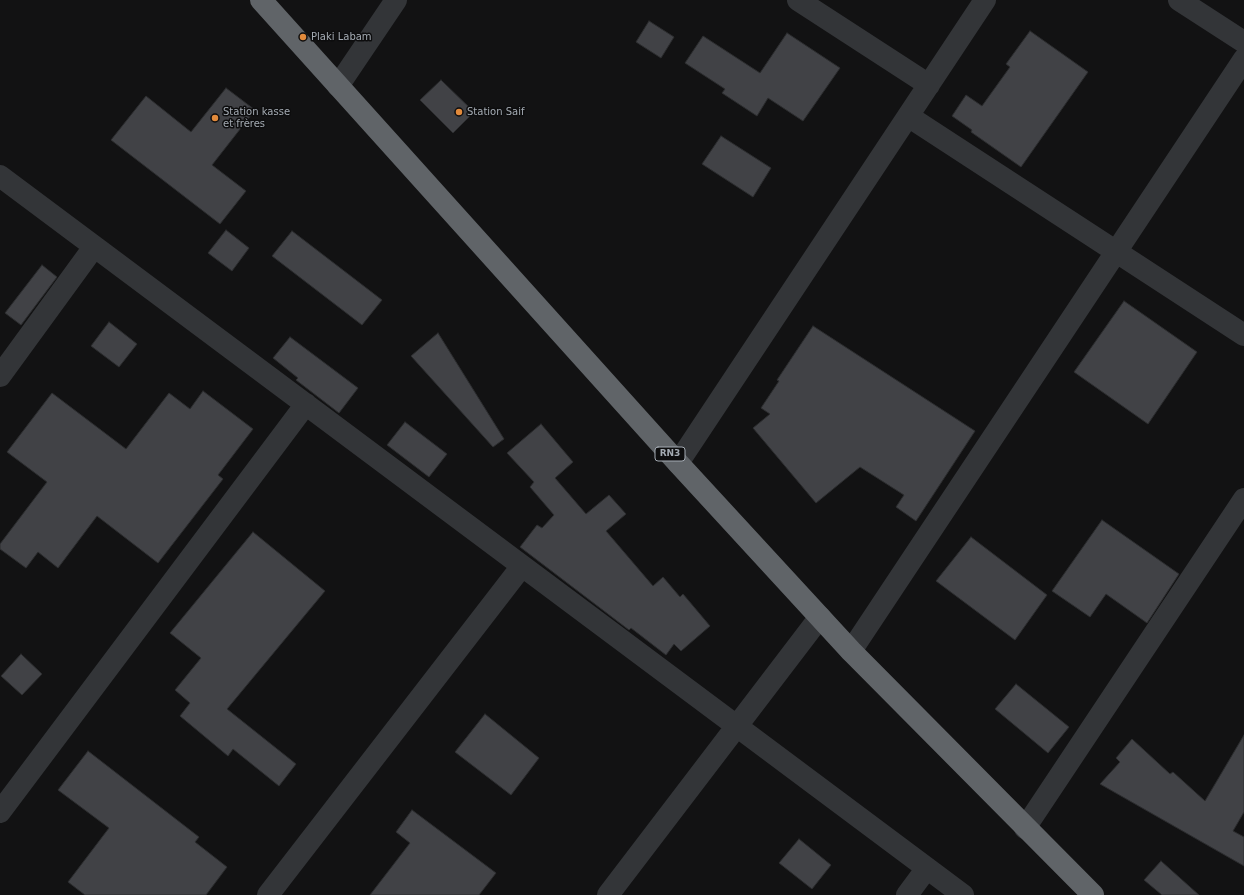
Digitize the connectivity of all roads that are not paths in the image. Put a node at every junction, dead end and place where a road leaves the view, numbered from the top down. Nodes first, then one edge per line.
1 (261, 0) edge
2 (396, 0) edge
3 (798, 0) edge
4 (985, 0) edge
5 (1180, 0) edge
6 (1244, 42) edge
7 (1244, 59) edge
8 (929, 85) junction
9 (338, 86) junction
10 (908, 116) junction
11 (0, 176) edge
12 (94, 247) junction
13 (1116, 252) junction
14 (1244, 335) edge
15 (0, 376) edge
16 (306, 404) junction
17 (678, 463) junction
18 (1244, 499) edge
19 (522, 566) junction
20 (820, 617) junction
21 (851, 651) junction
22 (737, 726) junction
23 (0, 812) edge
24 (1025, 828) junction
25 (927, 868) junction
26 (268, 895) edge
27 (608, 895) edge
28 (907, 895) edge
29 (963, 895) edge
30 (1093, 895) edge

1 - 9 highway, RN3
2 - 9 street
3 - 8 street
4 - 8 street
5 - 6 street
7 - 13 street
8 - 10 street
9 - 17 highway, RN3
10 - 13 street
10 - 17 street
11 - 12 street
12 - 15 street
12 - 16 street
13 - 14 street
13 - 21 street
16 - 19 street
16 - 23 street
17 - 20 highway, RN3
18 - 24 street
19 - 22 street
19 - 26 street
20 - 21 highway, RN3
20 - 22 street
21 - 24 highway, RN3
22 - 25 street
22 - 27 street
24 - 30 highway, RN3
25 - 28 street
25 - 29 street

